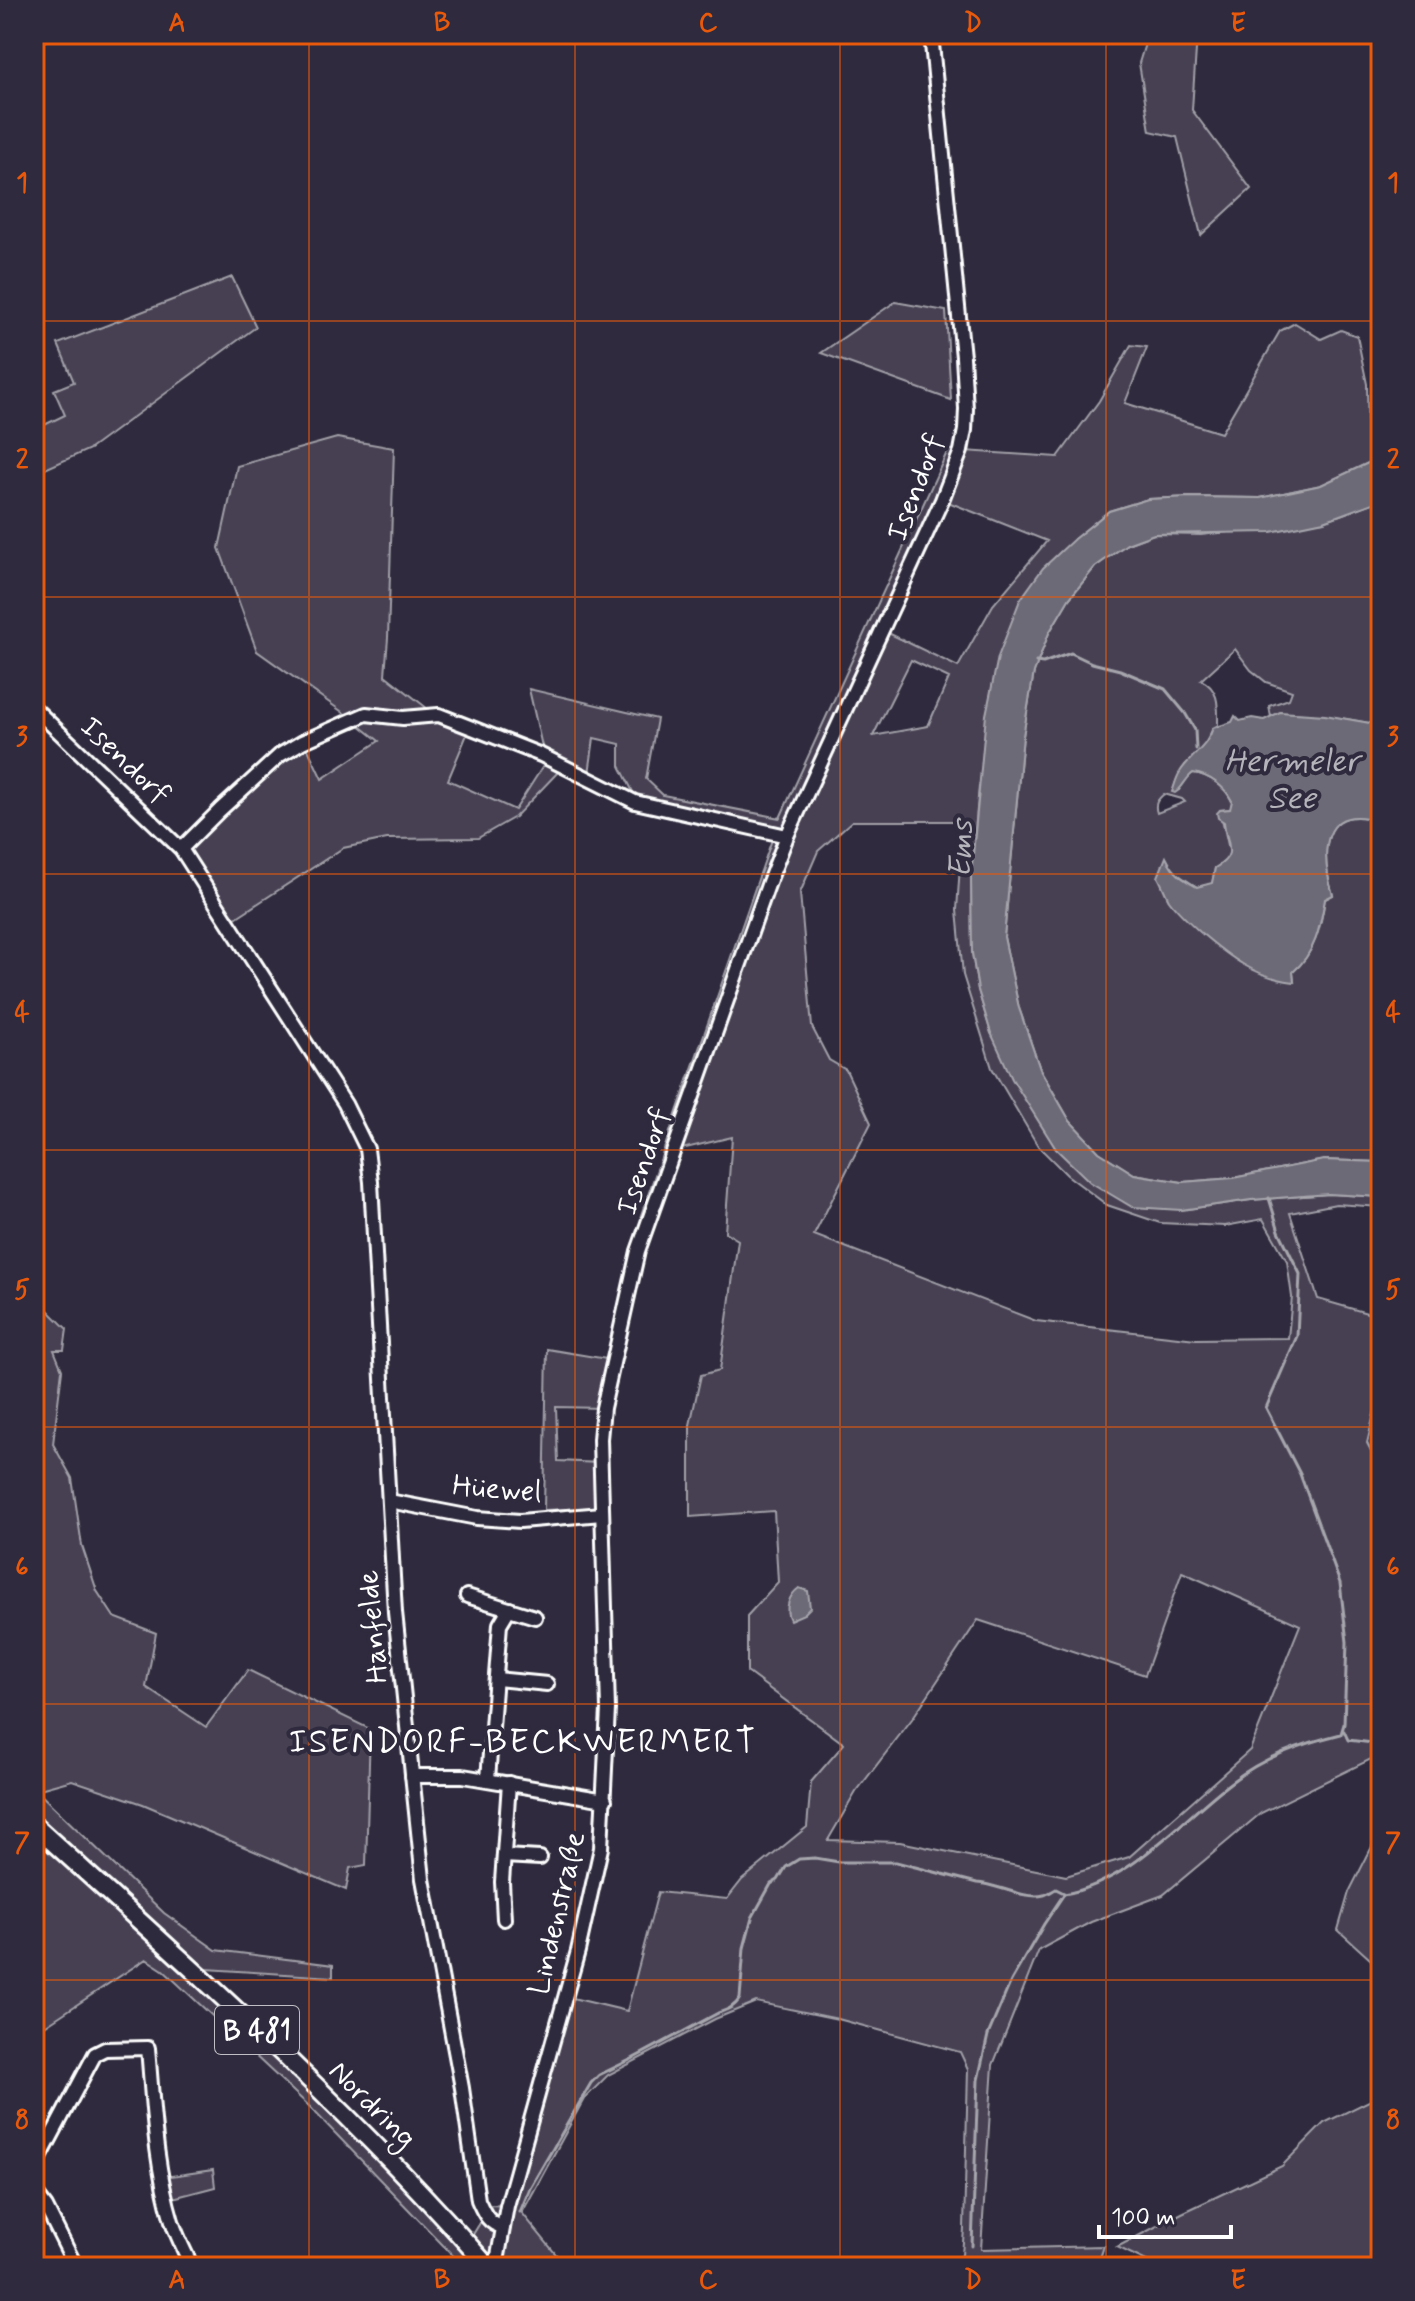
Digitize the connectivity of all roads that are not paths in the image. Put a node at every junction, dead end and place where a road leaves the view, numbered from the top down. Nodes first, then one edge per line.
1 (41, 34) edge
2 (931, 34) edge
3 (34, 36) edge
4 (34, 708) edge
5 (787, 836) junction
6 (181, 849) junction
7 (367, 1149) joint
8 (389, 1501) junction
9 (602, 1514) junction
10 (467, 1596) dead end
11 (509, 1609) junction
12 (535, 1617) dead end
13 (497, 1679) junction
14 (547, 1684) dead end
15 (412, 1776) junction
16 (488, 1779) junction
17 (509, 1783) junction
18 (605, 1800) junction
19 (34, 1825) edge
20 (504, 1856) junction
21 (540, 1858) dead end
22 (504, 1919) dead end
23 (34, 2169) edge
24 (34, 2191) edge
25 (503, 2227) junction
26 (76, 2267) edge
27 (192, 2267) edge
28 (488, 2267) edge
29 (496, 2267) edge

1 - 3 street
2 - 5 street, Isendorf
4 - 6 street, Isendorf
5 - 6 street
5 - 9 street, Isendorf
6 - 7 street, Isendorf
7 - 8 street, Hanfelde
8 - 9 street, Hüewel
8 - 15 street, Hanfelde
9 - 18 street, Lindenstraße
10 - 11 street
11 - 12 street
11 - 13 street
13 - 14 street
13 - 16 street
15 - 16 street
15 - 25 street, Hanfelde
16 - 17 street
17 - 18 street
17 - 20 street
18 - 25 street, Lindenstraße
19 - 28 main road, Nordring / B 481
20 - 21 street
20 - 22 street
23 - 27 street
24 - 26 street
25 - 29 street, Lindenstraße

